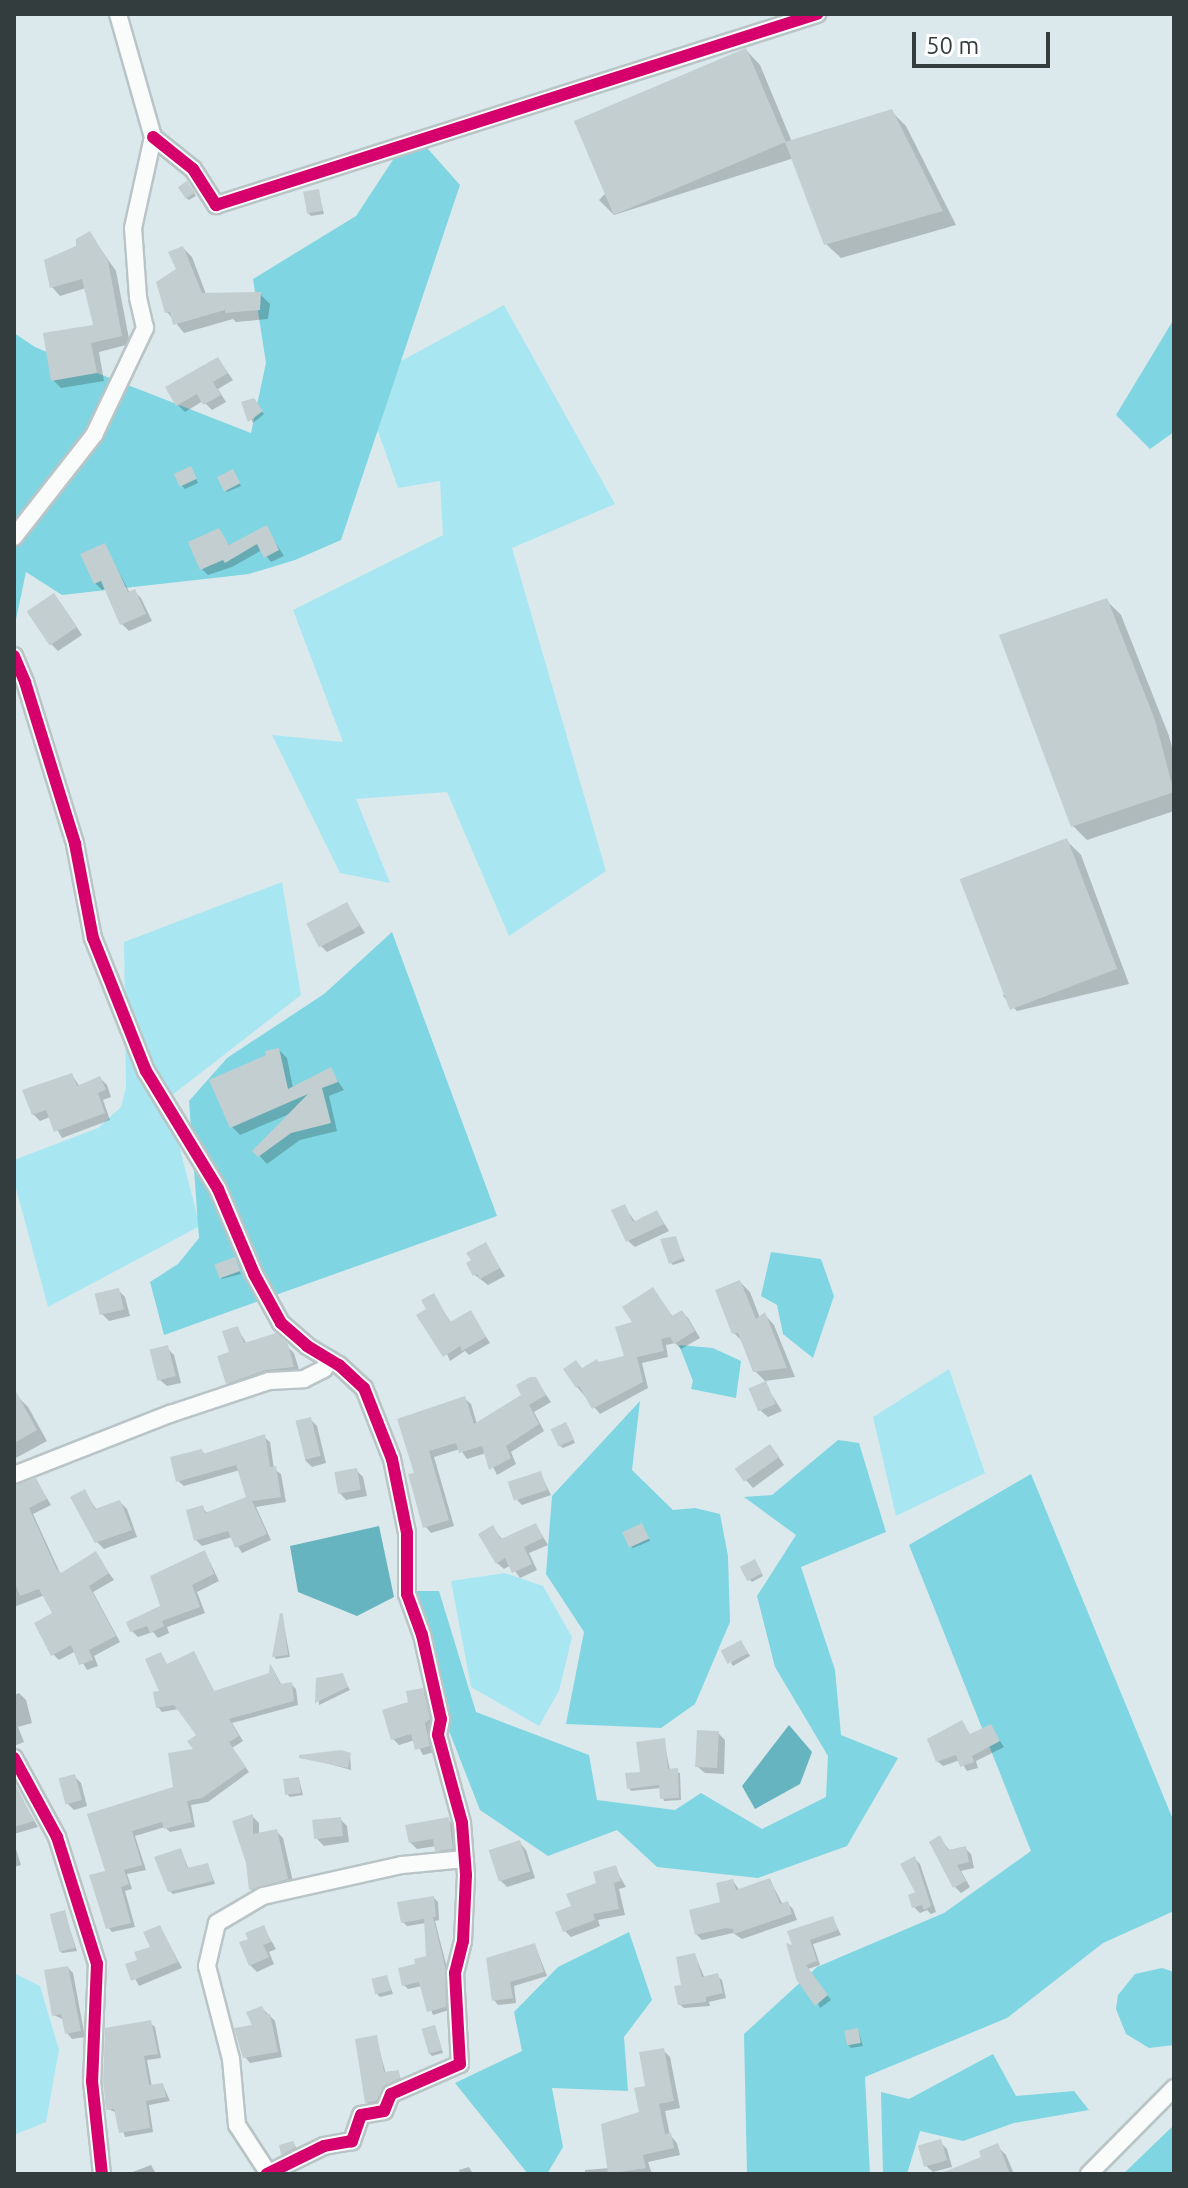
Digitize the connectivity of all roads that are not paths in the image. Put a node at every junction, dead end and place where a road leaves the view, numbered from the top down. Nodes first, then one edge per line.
1 (118, 14) edge
2 (817, 14) edge
3 (153, 137) junction
4 (14, 537) edge
5 (14, 656) edge
6 (329, 1359) junction
7 (14, 1475) edge
8 (14, 1758) edge
9 (465, 1859) junction
10 (1174, 2088) edge
11 (267, 2172) edge
12 (102, 2174) edge
13 (1089, 2174) edge

1 - 3 street
2 - 3 street
3 - 4 street
5 - 6 street
6 - 7 street
6 - 9 street
8 - 12 street
9 - 11 street
9 - 11 street
10 - 13 street

